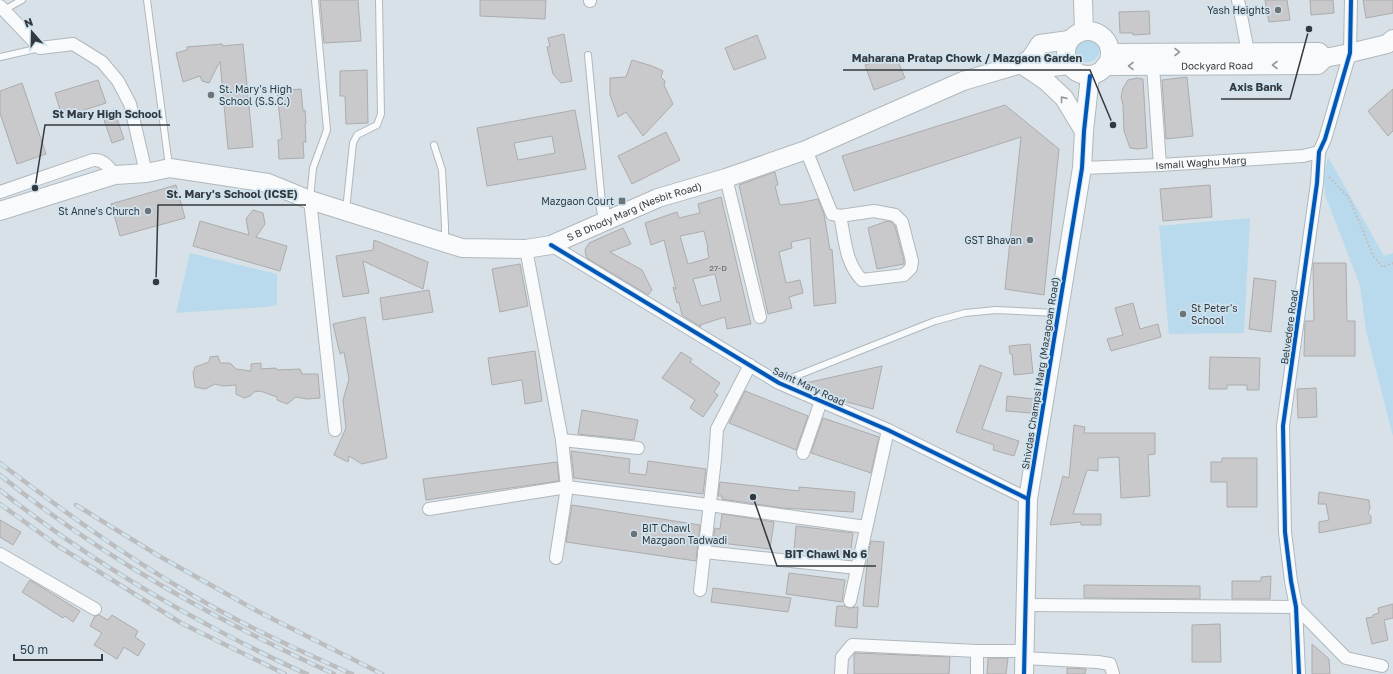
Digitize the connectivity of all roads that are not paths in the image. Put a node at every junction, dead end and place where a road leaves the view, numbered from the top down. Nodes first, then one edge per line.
1 (22, 0) edge
2 (147, 0) edge
3 (315, 0) edge
4 (378, 0) edge
5 (1083, 0) edge
6 (1238, 0) edge
7 (1351, 0) edge
8 (2, 8) edge
9 (1084, 31) junction
10 (1393, 39) edge
11 (1069, 40) junction
12 (40, 48) junction
13 (1248, 52) junction
14 (1350, 53) junction
15 (588, 56) dead end
16 (0, 58) edge
17 (1325, 58) junction
18 (1025, 62) junction
19 (1069, 65) junction
20 (1102, 65) junction
21 (1154, 66) junction
22 (1084, 131) junction
23 (434, 145) dead end
24 (806, 150) junction
25 (1319, 152) junction
26 (1160, 165) junction
27 (170, 168) junction
28 (1082, 168) junction
29 (146, 172) junction
30 (115, 176) junction
31 (726, 178) junction
32 (0, 192) edge
33 (310, 200) junction
34 (0, 211) edge
35 (346, 212) junction
36 (604, 212) junction
37 (840, 216) junction
38 (445, 243) junction
39 (551, 245) junction
40 (526, 248) junction
41 (1058, 313) junction
42 (760, 317) dead end
43 (750, 365) junction
44 (779, 383) junction
45 (821, 401) junction
46 (335, 430) dead end
47 (888, 430) junction
48 (562, 440) junction
49 (638, 448) dead end
50 (803, 453) dead end
51 (567, 487) junction
52 (1028, 499) junction
53 (709, 505) junction
54 (429, 509) dead end
55 (866, 527) junction
56 (704, 552) junction
57 (0, 554) edge
58 (556, 558) dead end
59 (857, 568) junction
60 (700, 590) dead end
61 (850, 601) dead end
62 (1026, 606) junction
63 (1296, 607) junction
64 (95, 609) dead end
65 (977, 651) junction
66 (1024, 666) edge
67 (1387, 668) edge
68 (841, 674) edge
69 (977, 674) edge
70 (1113, 674) edge
71 (1299, 674) edge

1 - 8 lane
2 - 27 lane
3 - 33 lane
4 - 35 lane
5 - 9 main road
6 - 13 street
7 - 14 street, Belvedere Road
8 - 12 street
9 - 11 main road
9 - 20 main road
10 - 14 main road, Dockyard Road
11 - 18 main road
11 - 19 main road
12 - 16 lane
12 - 29 street
13 - 17 main road, Dockyard Road
20 -> 13 main road, Dockyard Road
14 - 17 main road, Dockyard Road
14 - 25 street, Belvedere Road
15 - 36 lane
17 -> 21 main road, Dockyard Road
18 - 19 main road
22 -> 18 main road
18 - 24 main road, S B Dhody Marg (Nesbit Road)
19 - 20 main road
21 -> 20 main road, Dockyard Road
20 - 22 main road, Shivdas Champsi Marg (Mazagoan Road)
21 - 26 street
22 - 28 main road, Shivdas Champsi Marg (Mazagoan Road)
23 - 38 lane
24 - 31 main road, S B Dhody Marg (Nesbit Road)
24 - 37 street
25 - 26 street, Ismail Waghu Marg
25 - 63 street, Belvedere Road
26 - 28 street, Ismail Waghu Marg
27 - 29 main road, S B Dhody Marg (Nesbit Road)
27 - 33 main road, S B Dhody Marg (Nesbit Road)
28 - 41 main road, Shivdas Champsi Marg (Mazagoan Road)
29 - 30 main road, S B Dhody Marg (Nesbit Road)
30 - 32 street
30 - 34 main road, S B Dhody Marg (Nesbit Road)
31 - 36 main road, S B Dhody Marg (Nesbit Road)
31 - 42 street
33 - 35 main road, S B Dhody Marg (Nesbit Road)
33 - 46 street
35 - 38 main road, S B Dhody Marg (Nesbit Road)
36 - 39 main road, S B Dhody Marg (Nesbit Road)
37 - 37 street
38 - 40 main road, S B Dhody Marg (Nesbit Road)
39 - 40 main road, S B Dhody Marg (Nesbit Road)
39 - 43 street, Saint Mary Road
40 - 48 street
41 - 44 lane
41 - 52 main road, Shivdas Champsi Marg (Mazagoan Road)
43 - 44 street, Saint Mary Road
43 - 53 street
44 - 45 street, Saint Mary Road
45 - 47 street, Saint Mary Road
45 - 50 street
47 - 52 street, Saint Mary Road
47 - 55 street
48 - 49 street
48 - 51 street
51 - 53 street
51 - 54 street
51 - 58 street
52 - 62 main road, Shivdas Champsi Marg (Mazagoan Road)
53 - 55 street
53 - 56 street
55 - 59 street
56 - 59 street
56 - 60 street
57 - 64 street
59 - 61 street
62 - 63 street
62 - 66 main road, Shivdas Champsi Marg (Mazagoan Road)
63 - 67 street
63 - 71 street, Belvedere Road
65 - 66 street
65 - 68 street
65 - 69 street
66 - 70 street

